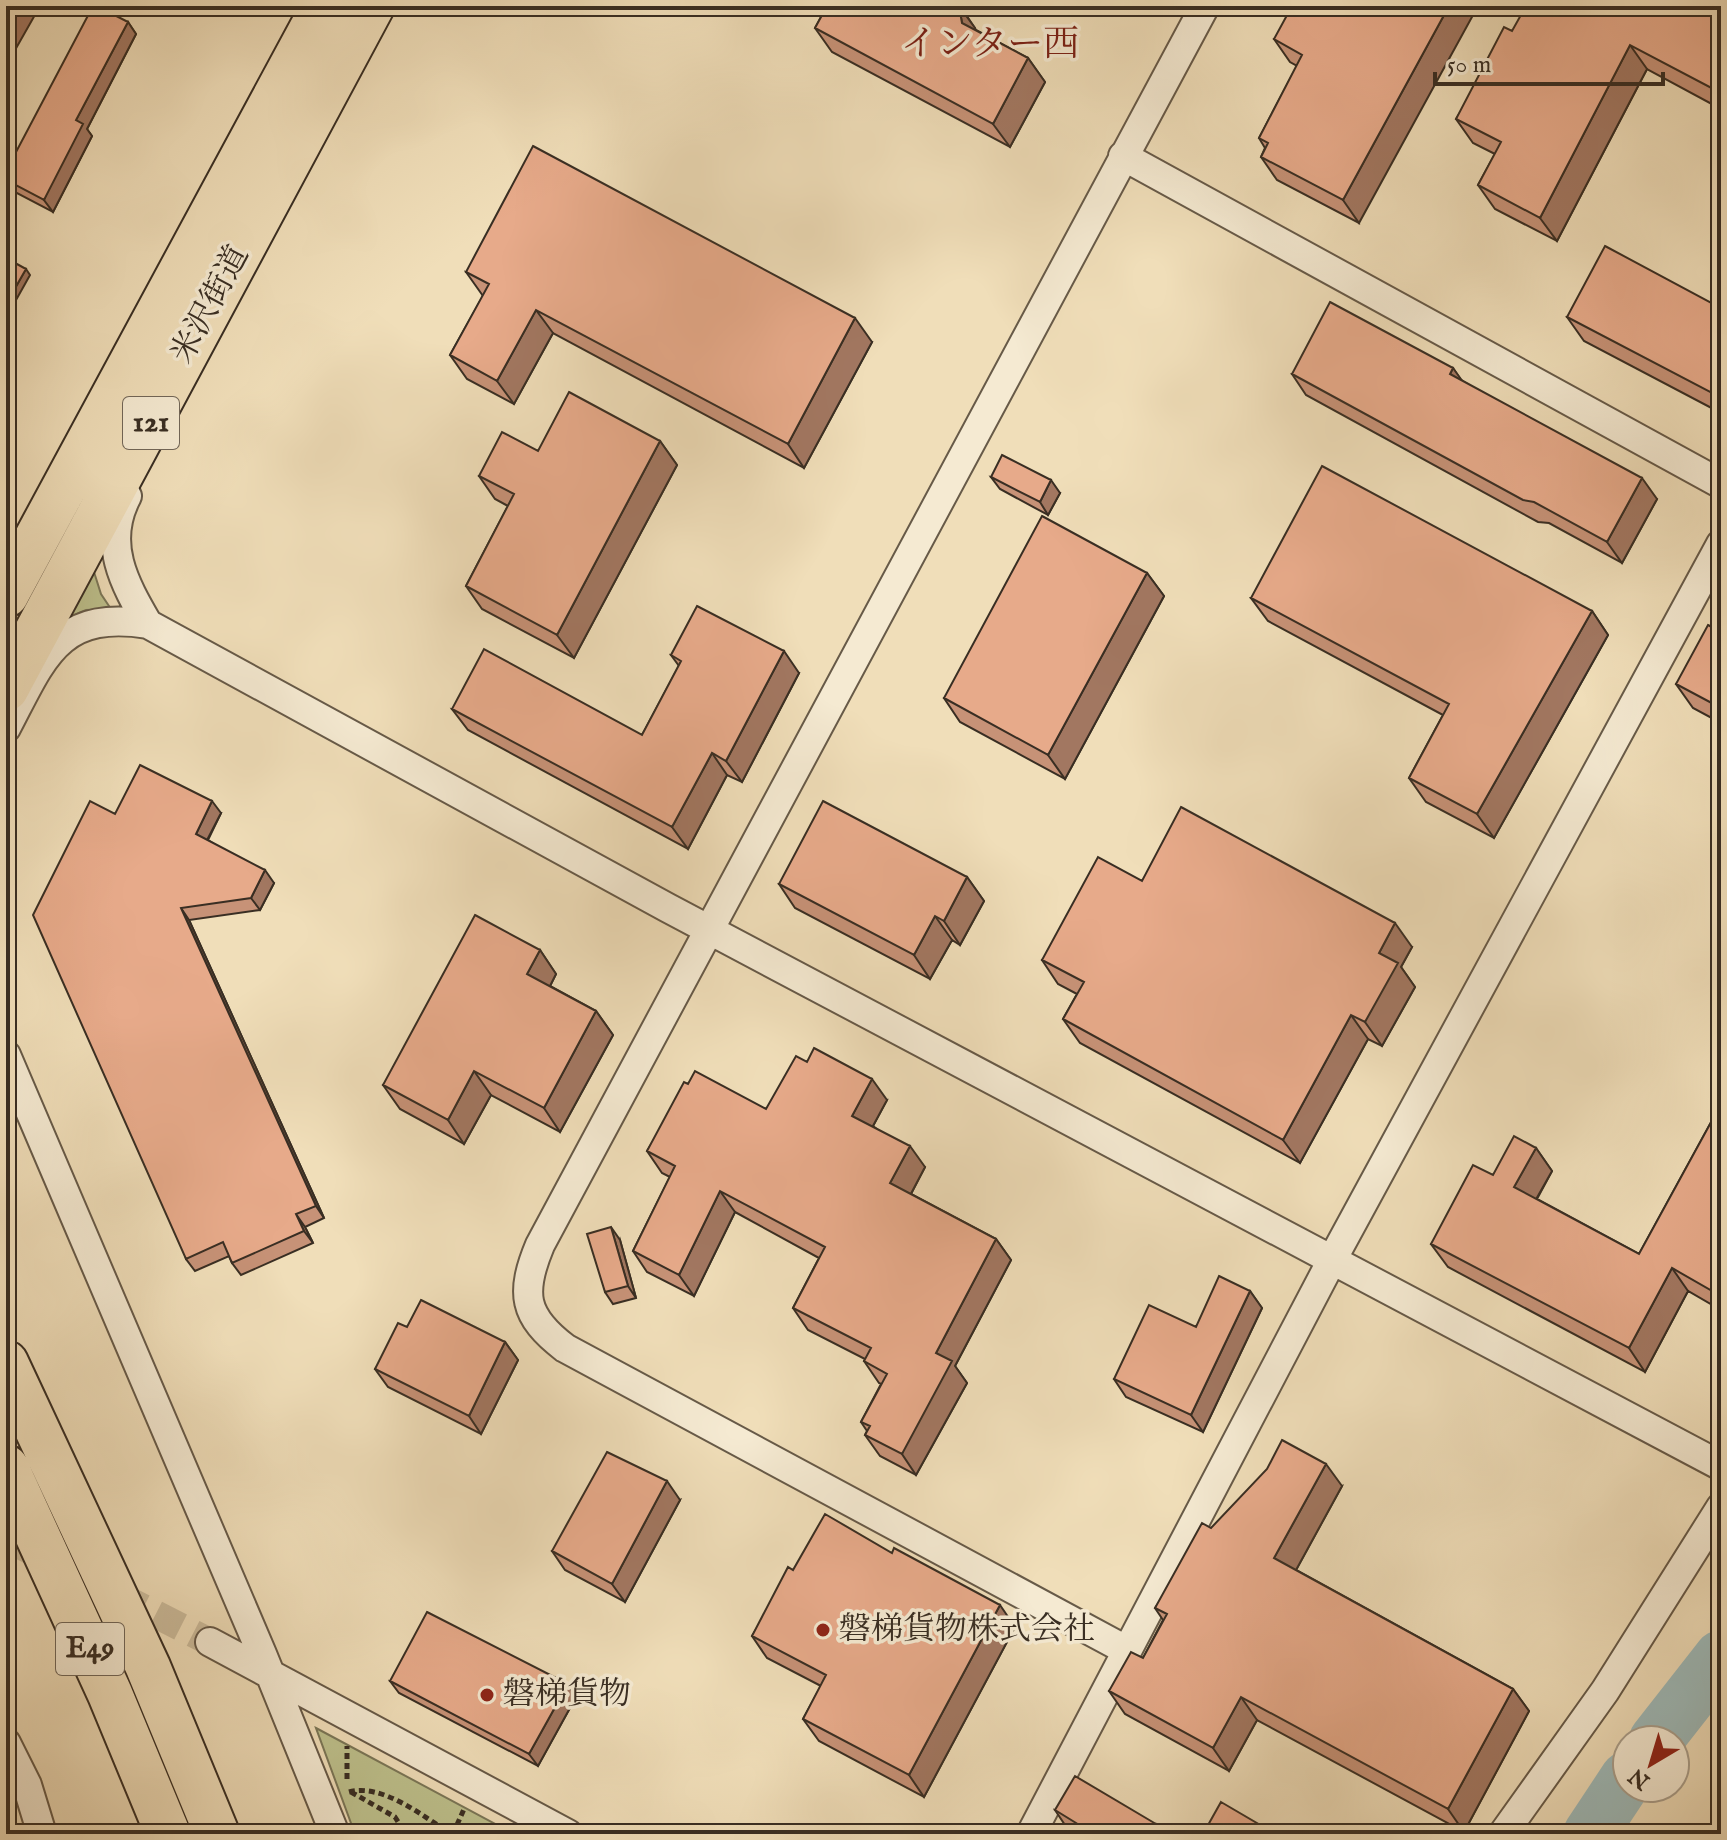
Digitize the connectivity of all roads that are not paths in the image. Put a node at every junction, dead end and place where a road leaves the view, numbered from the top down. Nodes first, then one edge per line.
1 (289, 6) edge
2 (324, 6) edge
3 (372, 6) edge
4 (1205, 6) edge
5 (1123, 156) junction
6 (125, 373) junction
7 (150, 425) junction
8 (1721, 484) edge
9 (1721, 544) edge
10 (6, 595) edge
11 (148, 624) junction
12 (6, 689) edge
13 (6, 728) edge
14 (710, 930) junction
15 (6, 1055) edge
16 (1332, 1260) junction
17 (6, 1342) edge
18 (6, 1363) edge
19 (1721, 1466) edge
20 (6, 1467) edge
21 (57, 1469) junction
22 (1721, 1507) edge
23 (210, 1642) tunnel mouth
24 (1126, 1650) junction
25 (270, 1673) junction
26 (6, 1743) edge
27 (42, 1834) edge
28 (168, 1834) edge
29 (217, 1834) edge
30 (335, 1834) edge
31 (568, 1834) edge
32 (1031, 1834) edge
33 (1503, 1834) edge

1 - 6 highway
2 - 6 highway, 米沢街道 / 121
3 - 7 highway, 米沢街道 / 121
4 - 5 street
5 - 8 street
5 - 14 street
6 - 10 highway, 米沢街道 / 121
7 - 11 street
7 - 12 highway, 米沢街道 / 121
9 - 16 street
11 - 13 street
11 - 14 street
14 - 16 street
14 - 24 street
15 - 25 street
16 - 19 street
16 - 24 street
17 - 21 highway
18 - 21 highway, E49
20 - 28 highway, E49
21 - 29 highway, E49
22 - 33 street
23 - 25 street
24 - 32 street
25 - 30 street
25 - 31 street
26 - 27 street

